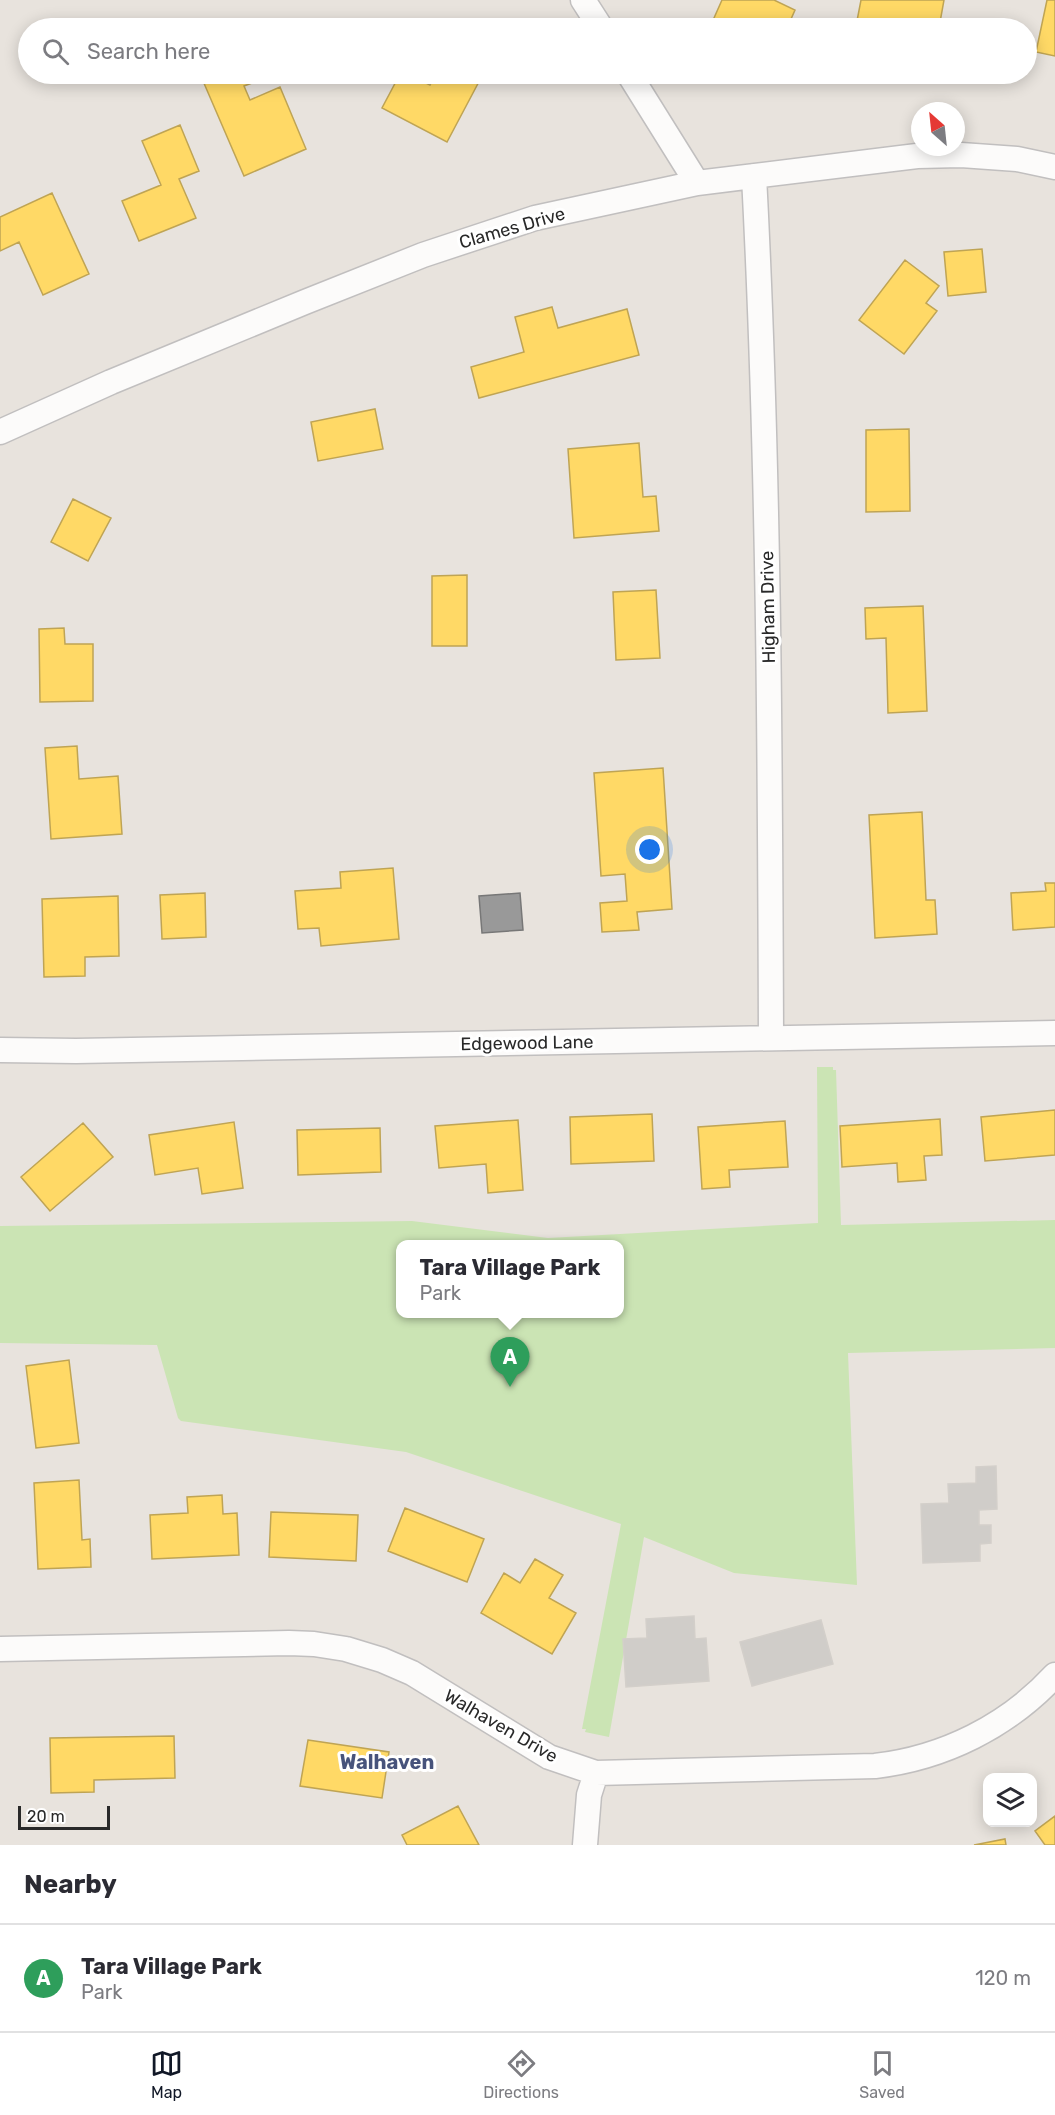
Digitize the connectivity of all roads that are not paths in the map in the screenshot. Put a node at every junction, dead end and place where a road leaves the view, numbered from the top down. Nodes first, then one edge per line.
1 (583, 0) edge
2 (595, 18) edge
3 (635, 84) edge
4 (1055, 167) edge
5 (754, 176) junction
6 (697, 183) junction
7 (0, 432) edge
8 (1055, 1033) edge
9 (771, 1038) junction
10 (0, 1050) edge
11 (0, 1649) edge
12 (1055, 1675) edge
13 (596, 1773) junction
14 (585, 1845) edge

1 - 2 street
3 - 6 street
4 - 5 street, Clames Drive
5 - 6 street, Clames Drive
5 - 9 street, Higham Drive
6 - 7 street, Clames Drive
8 - 9 street, Edgewood Lane
9 - 10 street, Edgewood Lane
11 - 13 street, Walhaven Drive
12 - 13 street, Walhaven Drive
13 - 14 street

